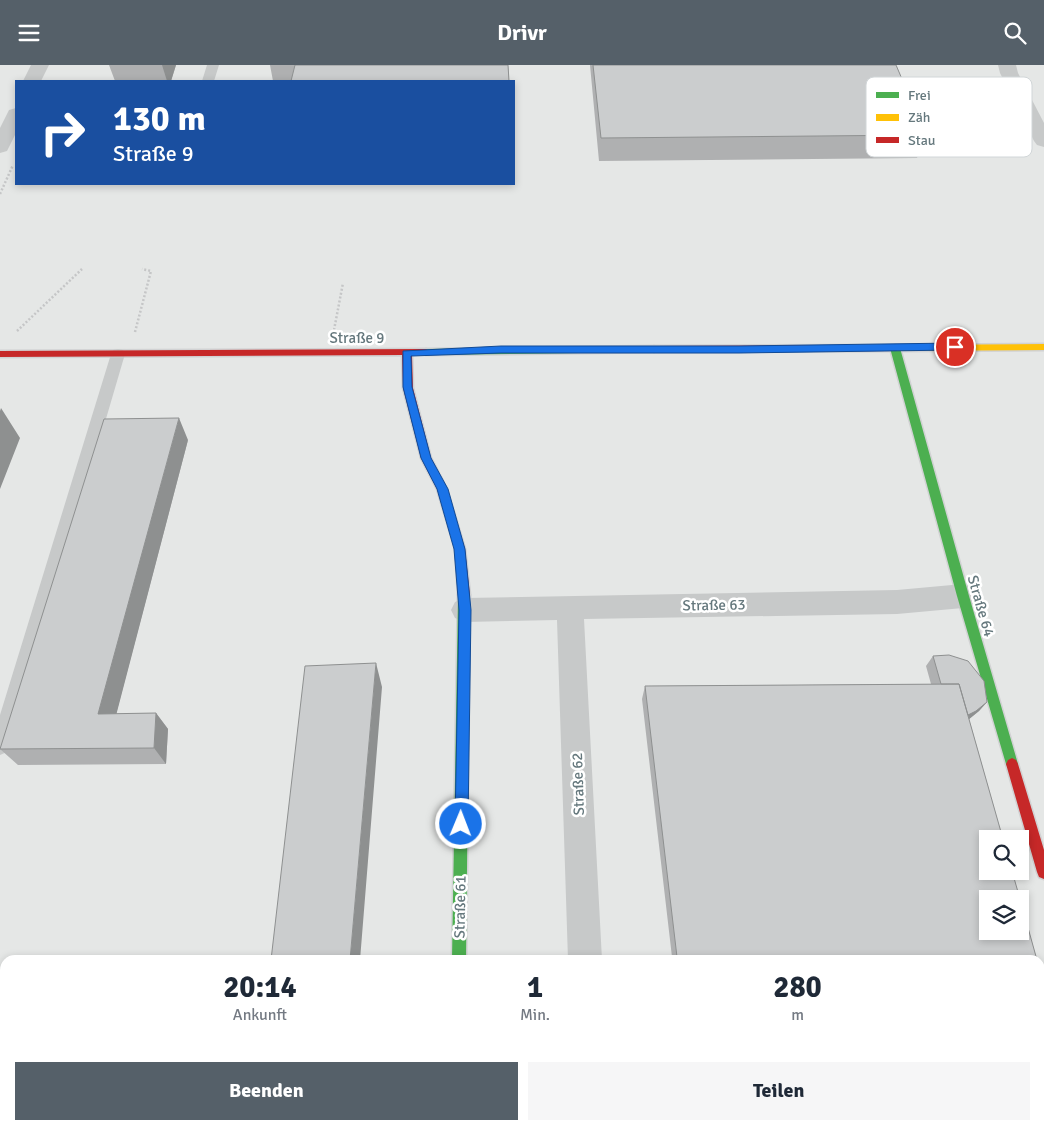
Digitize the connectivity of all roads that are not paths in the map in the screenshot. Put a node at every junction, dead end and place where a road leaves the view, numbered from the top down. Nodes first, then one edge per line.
1 (40, 65) edge
2 (213, 65) edge
3 (32, 80) edge
4 (208, 80) edge
5 (15, 116) edge
6 (1032, 118) edge
7 (1044, 141) edge
8 (0, 147) edge
9 (1044, 347) edge
10 (895, 348) junction
11 (407, 353) junction
12 (0, 354) edge
13 (123, 354) junction
14 (963, 596) junction
15 (570, 607) junction
16 (465, 610) junction
17 (0, 746) edge
18 (1044, 871) edge
19 (459, 955) edge
20 (585, 955) edge

1 - 3 street
2 - 4 lane
5 - 8 street
6 - 7 street
9 - 10 street, Straße 9
10 - 11 street, Straße 9
10 - 14 street, Straße 64
11 - 13 street, Straße 9
11 - 16 street, Straße 61
12 - 13 street, Straße 9
13 - 17 lane
14 - 15 street, Straße 63
14 - 18 street, Straße 64
15 - 16 street, Straße 63
15 - 20 street, Straße 62
16 - 19 street, Straße 61

